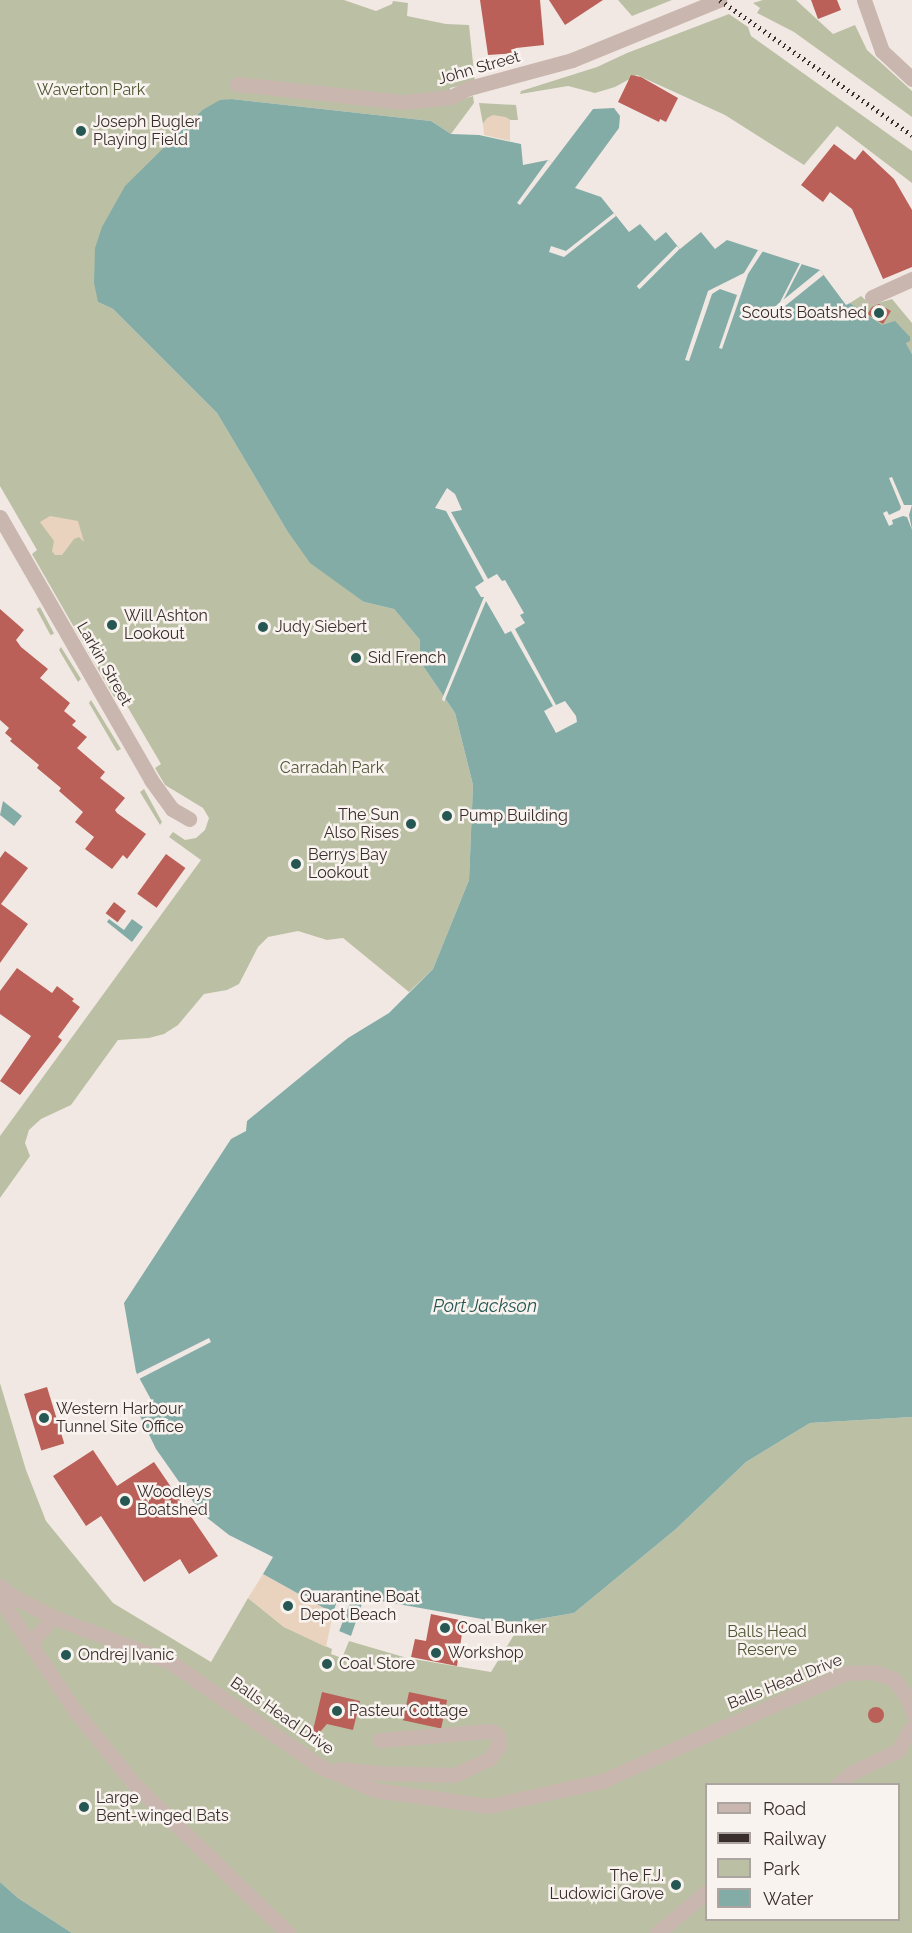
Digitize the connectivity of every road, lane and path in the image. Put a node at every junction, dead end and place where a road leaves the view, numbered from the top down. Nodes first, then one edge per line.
1 (719, 0) edge
2 (864, 0) edge
3 (912, 79) edge
4 (237, 84) dead end
5 (912, 279) edge
6 (872, 297) dead end
7 (0, 517) edge
8 (189, 819) dead end
9 (0, 1586) edge
10 (0, 1599) edge
11 (53, 1617) junction
12 (31, 1643) junction
13 (912, 1713) edge
14 (912, 1727) edge
15 (379, 1740) dead end
16 (321, 1767) junction
17 (840, 1783) edge
18 (705, 1893) edge
19 (288, 1933) edge
20 (657, 1933) edge

1 - 4 street, John Street
2 - 3 street
5 - 6 street
7 - 8 street, Larkin Street
9 - 11 street, Balls Head Drive
10 - 12 street
11 - 12 street
11 - 16 street, Balls Head Drive
12 - 19 street
13 - 16 street, Balls Head Drive
14 - 17 street
15 - 16 street
18 - 20 street

